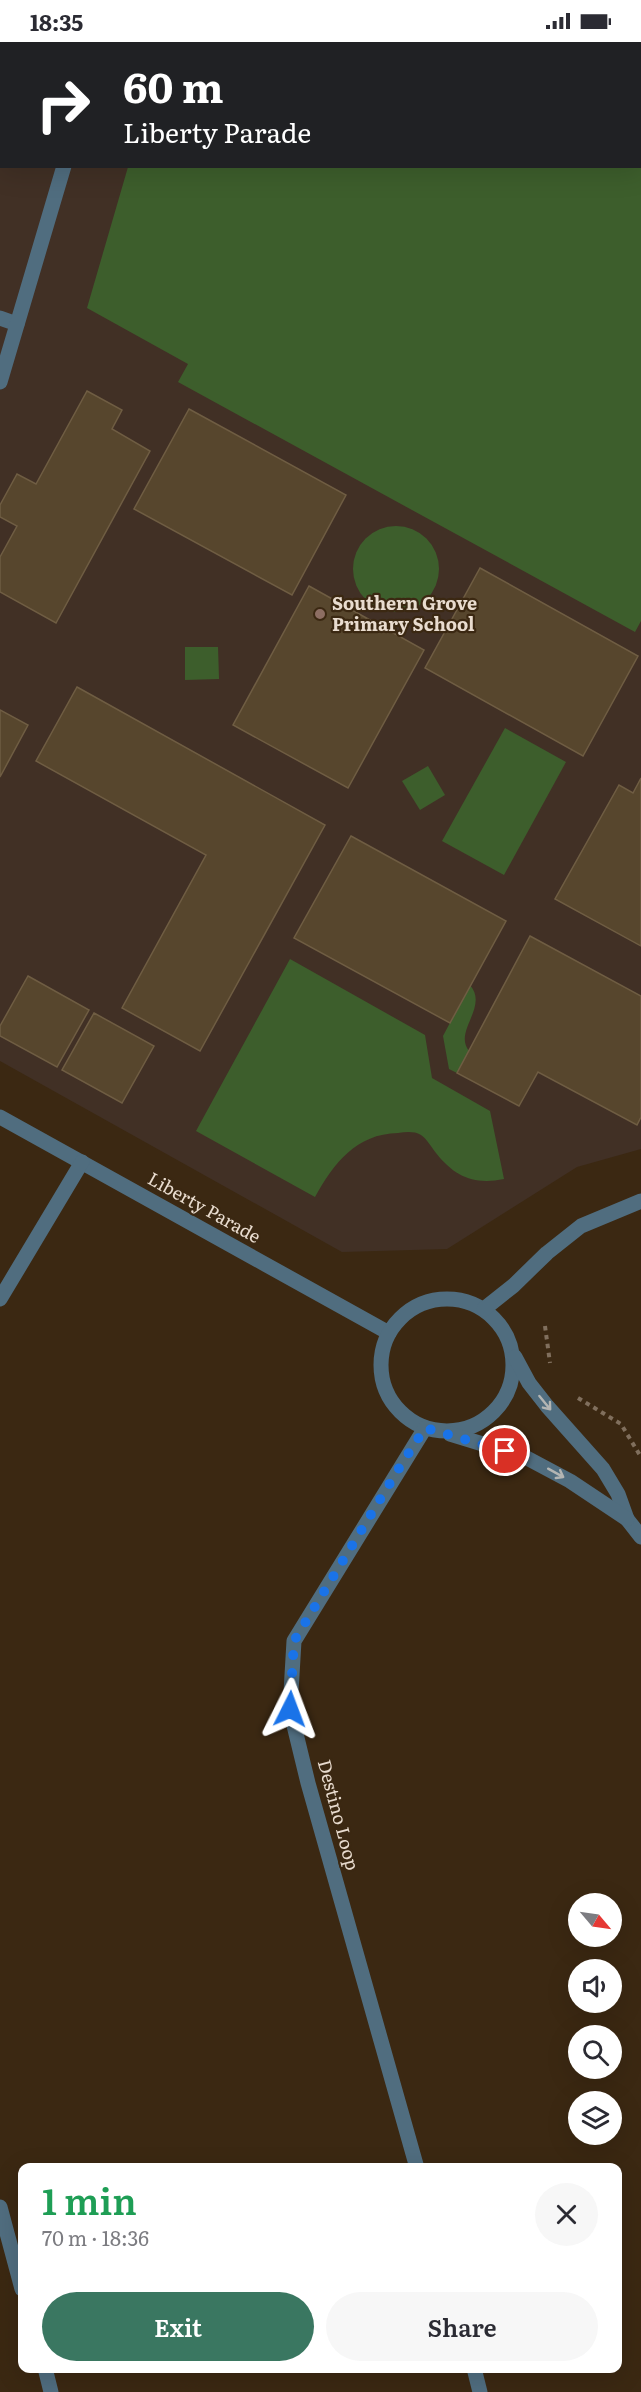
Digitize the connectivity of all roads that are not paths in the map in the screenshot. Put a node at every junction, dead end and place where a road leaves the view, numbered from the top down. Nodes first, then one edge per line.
1 (63, 168) edge
2 (0, 318) edge
3 (17, 324) junction
4 (0, 382) edge
5 (0, 1118) edge
6 (82, 1162) junction
7 (641, 1201) edge
8 (0, 1299) edge
9 (484, 1309) junction
10 (389, 1333) junction
11 (513, 1354) junction
12 (425, 1428) junction
13 (442, 1432) junction
14 (627, 1519) junction
15 (641, 1537) edge
16 (416, 2163) edge
17 (0, 2207) edge
18 (18, 2274) edge
19 (46, 2373) edge
20 (475, 2373) edge
21 (51, 2392) edge
22 (480, 2392) edge

1 - 3 street
2 - 3 street
3 - 4 street
5 - 6 street, Liberty Parade
6 - 8 street
6 - 10 street, Liberty Parade
7 - 9 street
9 - 10 street
9 - 11 street
10 - 12 street
11 - 13 street
11 -> 14 street
12 - 13 street
12 - 16 street, Destino Loop
13 -> 14 street
14 - 15 street
17 - 18 street
19 - 21 street
20 - 22 street

